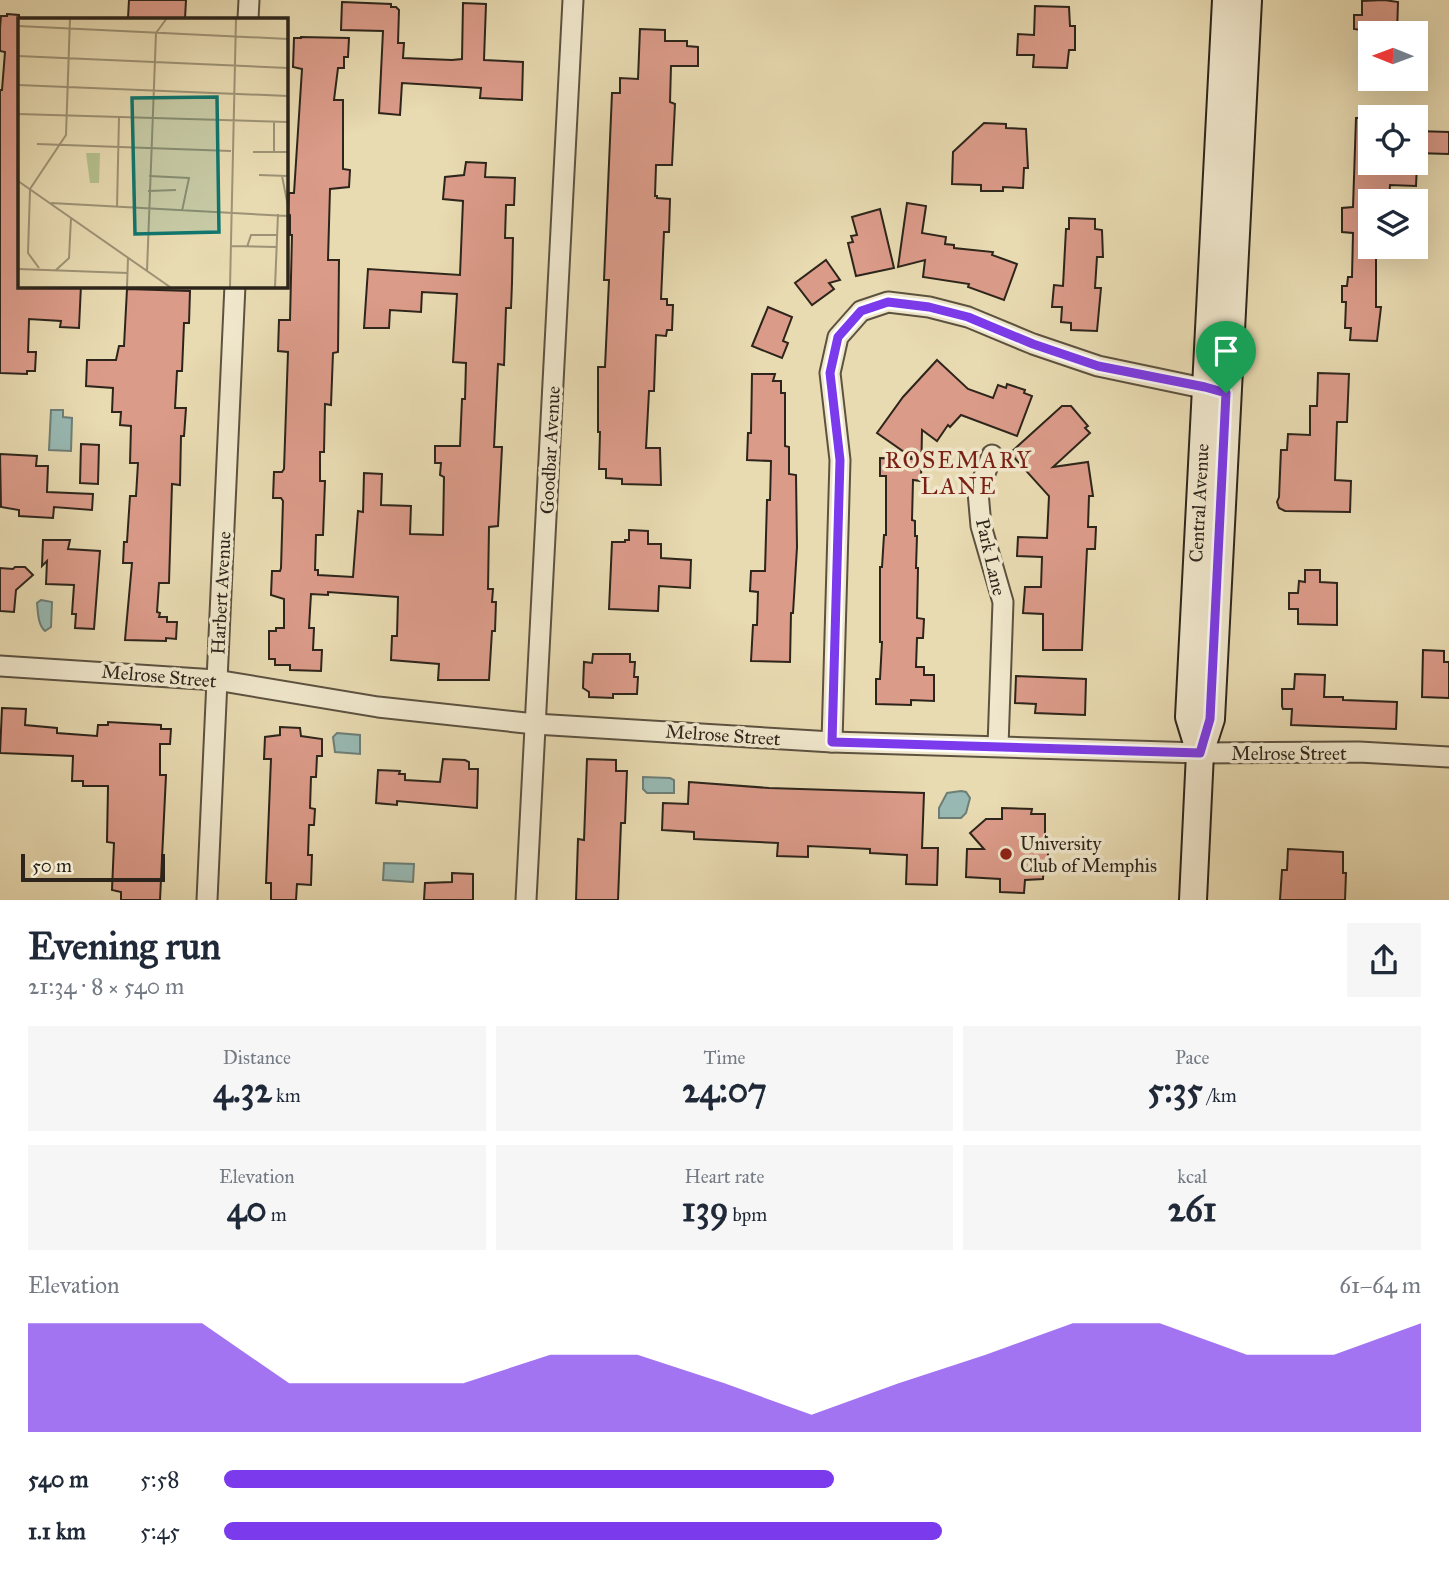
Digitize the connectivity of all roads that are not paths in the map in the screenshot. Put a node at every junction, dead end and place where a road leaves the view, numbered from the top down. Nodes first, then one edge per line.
1 (249, 0) edge
2 (573, 0) edge
3 (1226, 0) edge
4 (1248, 0) edge
5 (248, 18) edge
6 (235, 287) edge
7 (1215, 390) junction
8 (992, 455) dead end
9 (0, 666) edge
10 (216, 680) junction
11 (536, 724) junction
12 (832, 742) junction
13 (998, 746) junction
14 (1200, 753) junction
15 (1449, 757) edge
16 (206, 900) edge
17 (526, 900) edge
18 (1193, 900) edge

1 - 5 street
2 - 11 street, Goodbar Avenue
3 - 7 main road, Central Avenue
4 - 7 main road, Central Avenue
6 - 10 street, Harbert Avenue
7 - 12 street
7 - 14 main road, Central Avenue
8 - 13 street, Park Lane
9 - 10 street, Melrose Street
10 - 11 street, Melrose Street
10 - 16 street, Harbert Avenue
11 - 12 street, Melrose Street
11 - 17 street, Goodbar Avenue
12 - 13 street, Melrose Street
13 - 14 street, Melrose Street
14 - 15 street, Melrose Street
14 - 18 main road, Central Avenue

